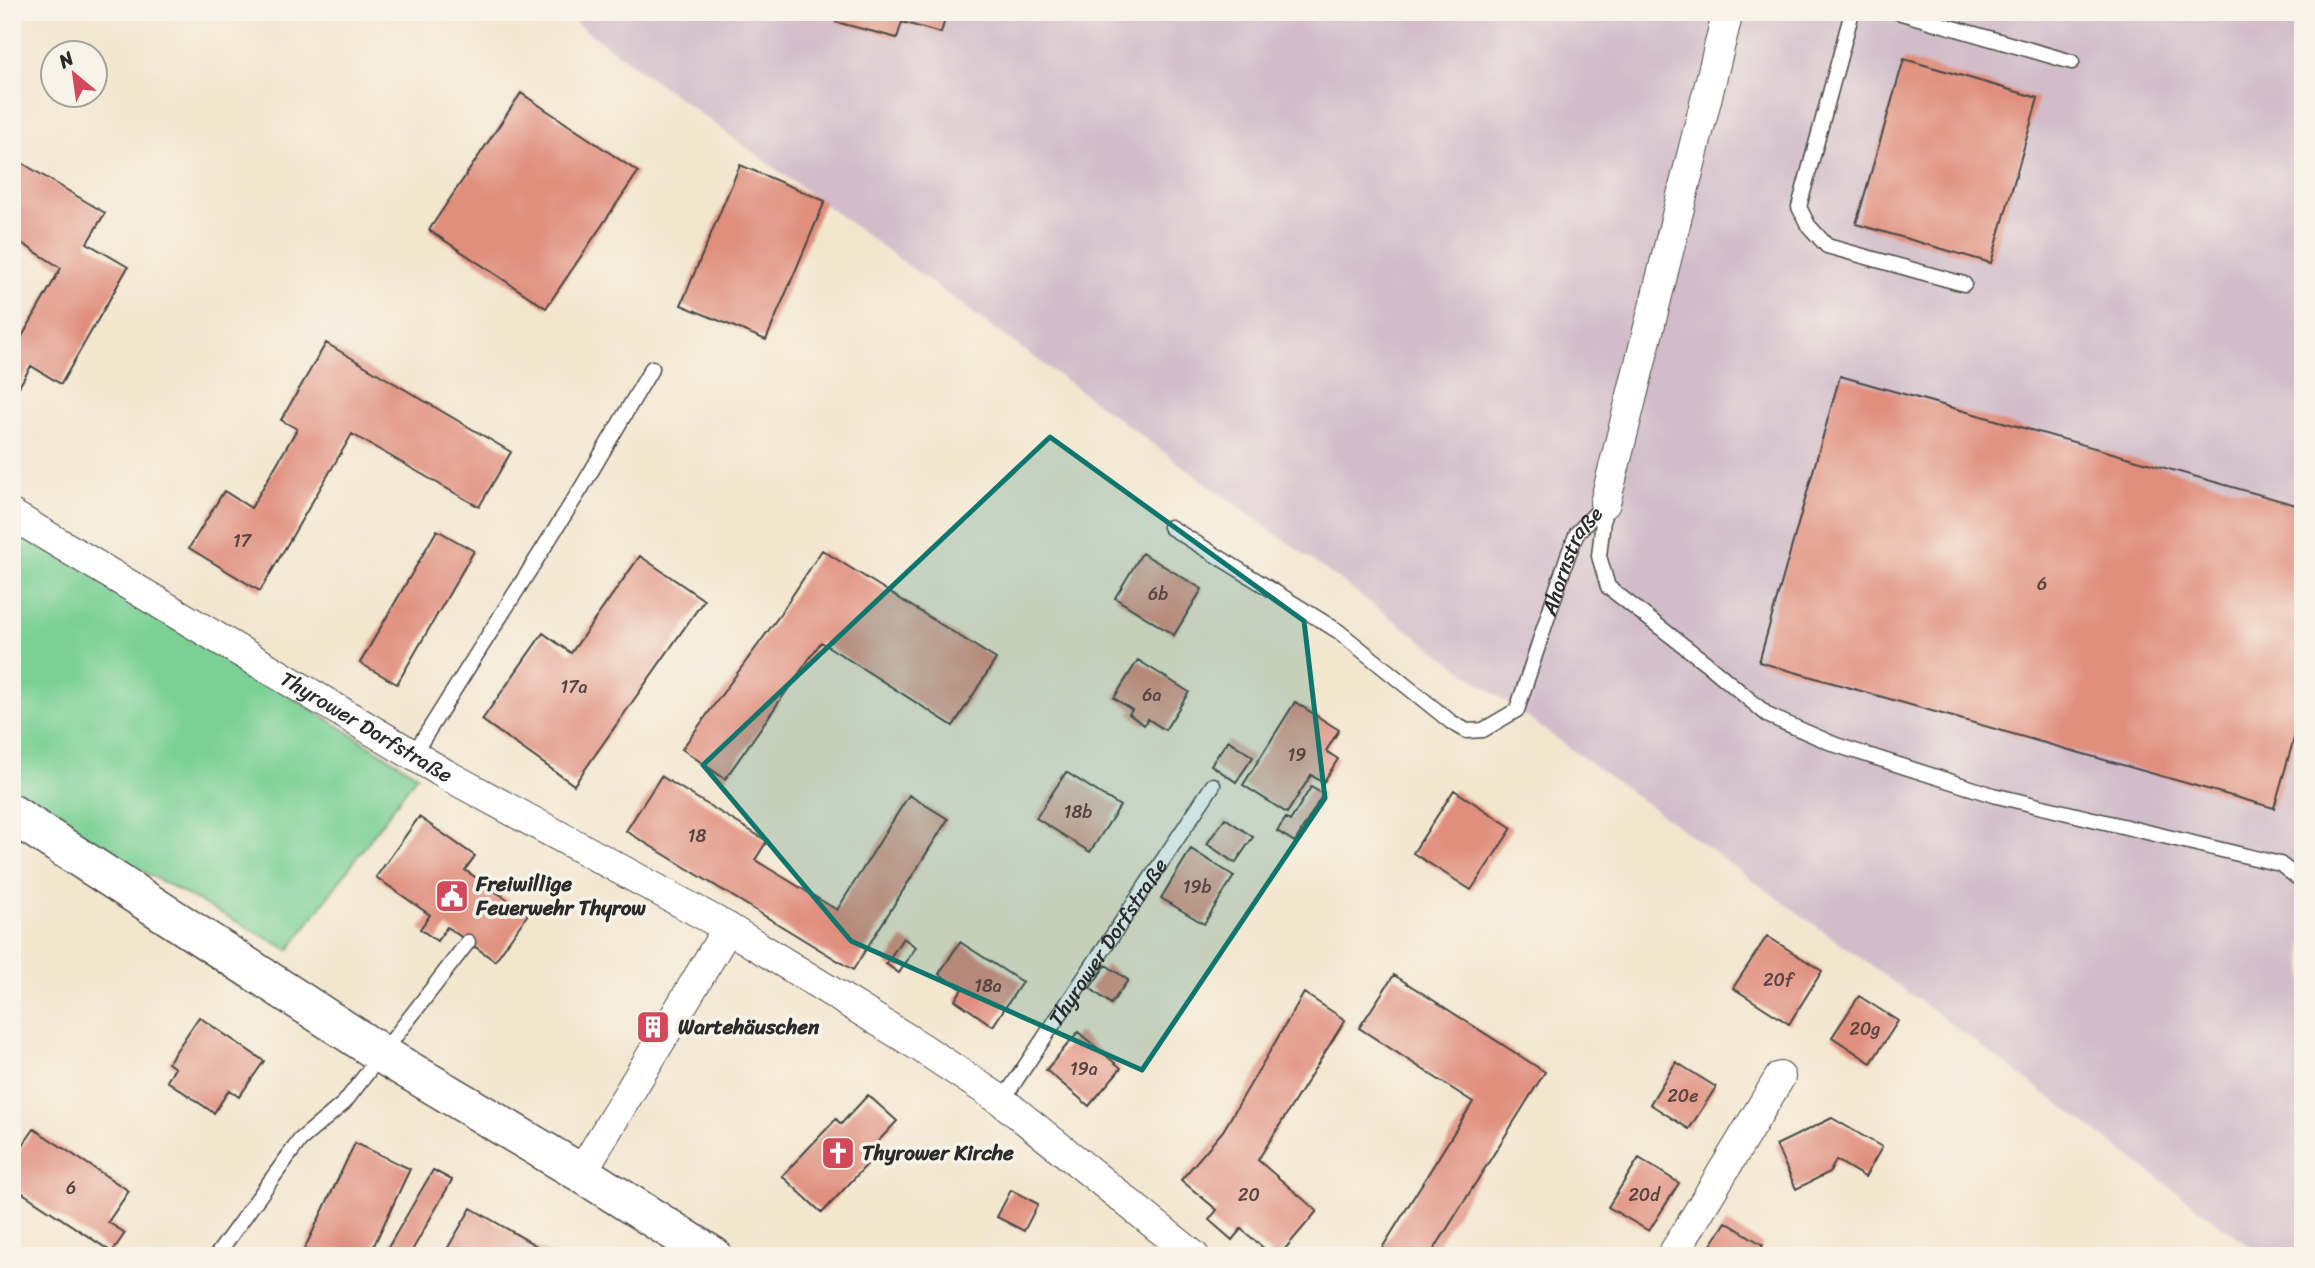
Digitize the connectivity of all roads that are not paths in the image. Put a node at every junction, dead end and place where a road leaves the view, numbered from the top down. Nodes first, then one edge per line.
1 (1728, 12) edge
2 (1852, 12) edge
3 (1898, 12) edge
4 (2072, 62) dead end
5 (1964, 284) dead end
6 (653, 368) dead end
7 (1605, 503) junction
8 (12, 515) edge
9 (1170, 527) dead end
10 (412, 755) junction
11 (1213, 785) dead end
12 (12, 814) edge
13 (2303, 882) edge
14 (729, 928) junction
15 (468, 942) dead end
16 (383, 1055) junction
17 (1780, 1077) dead end
18 (1002, 1101) junction
19 (581, 1173) junction
20 (216, 1256) edge
21 (713, 1256) edge
22 (1194, 1256) edge
23 (1672, 1256) edge

1 - 7 street, Ahornstraße
2 - 5 lane
3 - 4 lane
6 - 10 lane
7 - 9 lane, Ahornstraße
7 - 13 lane
8 - 10 street, Thyrower Dorfstraße
10 - 14 street, Thyrower Dorfstraße
11 - 18 lane, Thyrower Dorfstraße
12 - 16 main road
14 - 18 street, Thyrower Dorfstraße
14 - 19 street
15 - 16 lane
16 - 19 main road
16 - 20 lane
17 - 23 street
18 - 22 street, Thyrower Dorfstraße
19 - 21 main road

